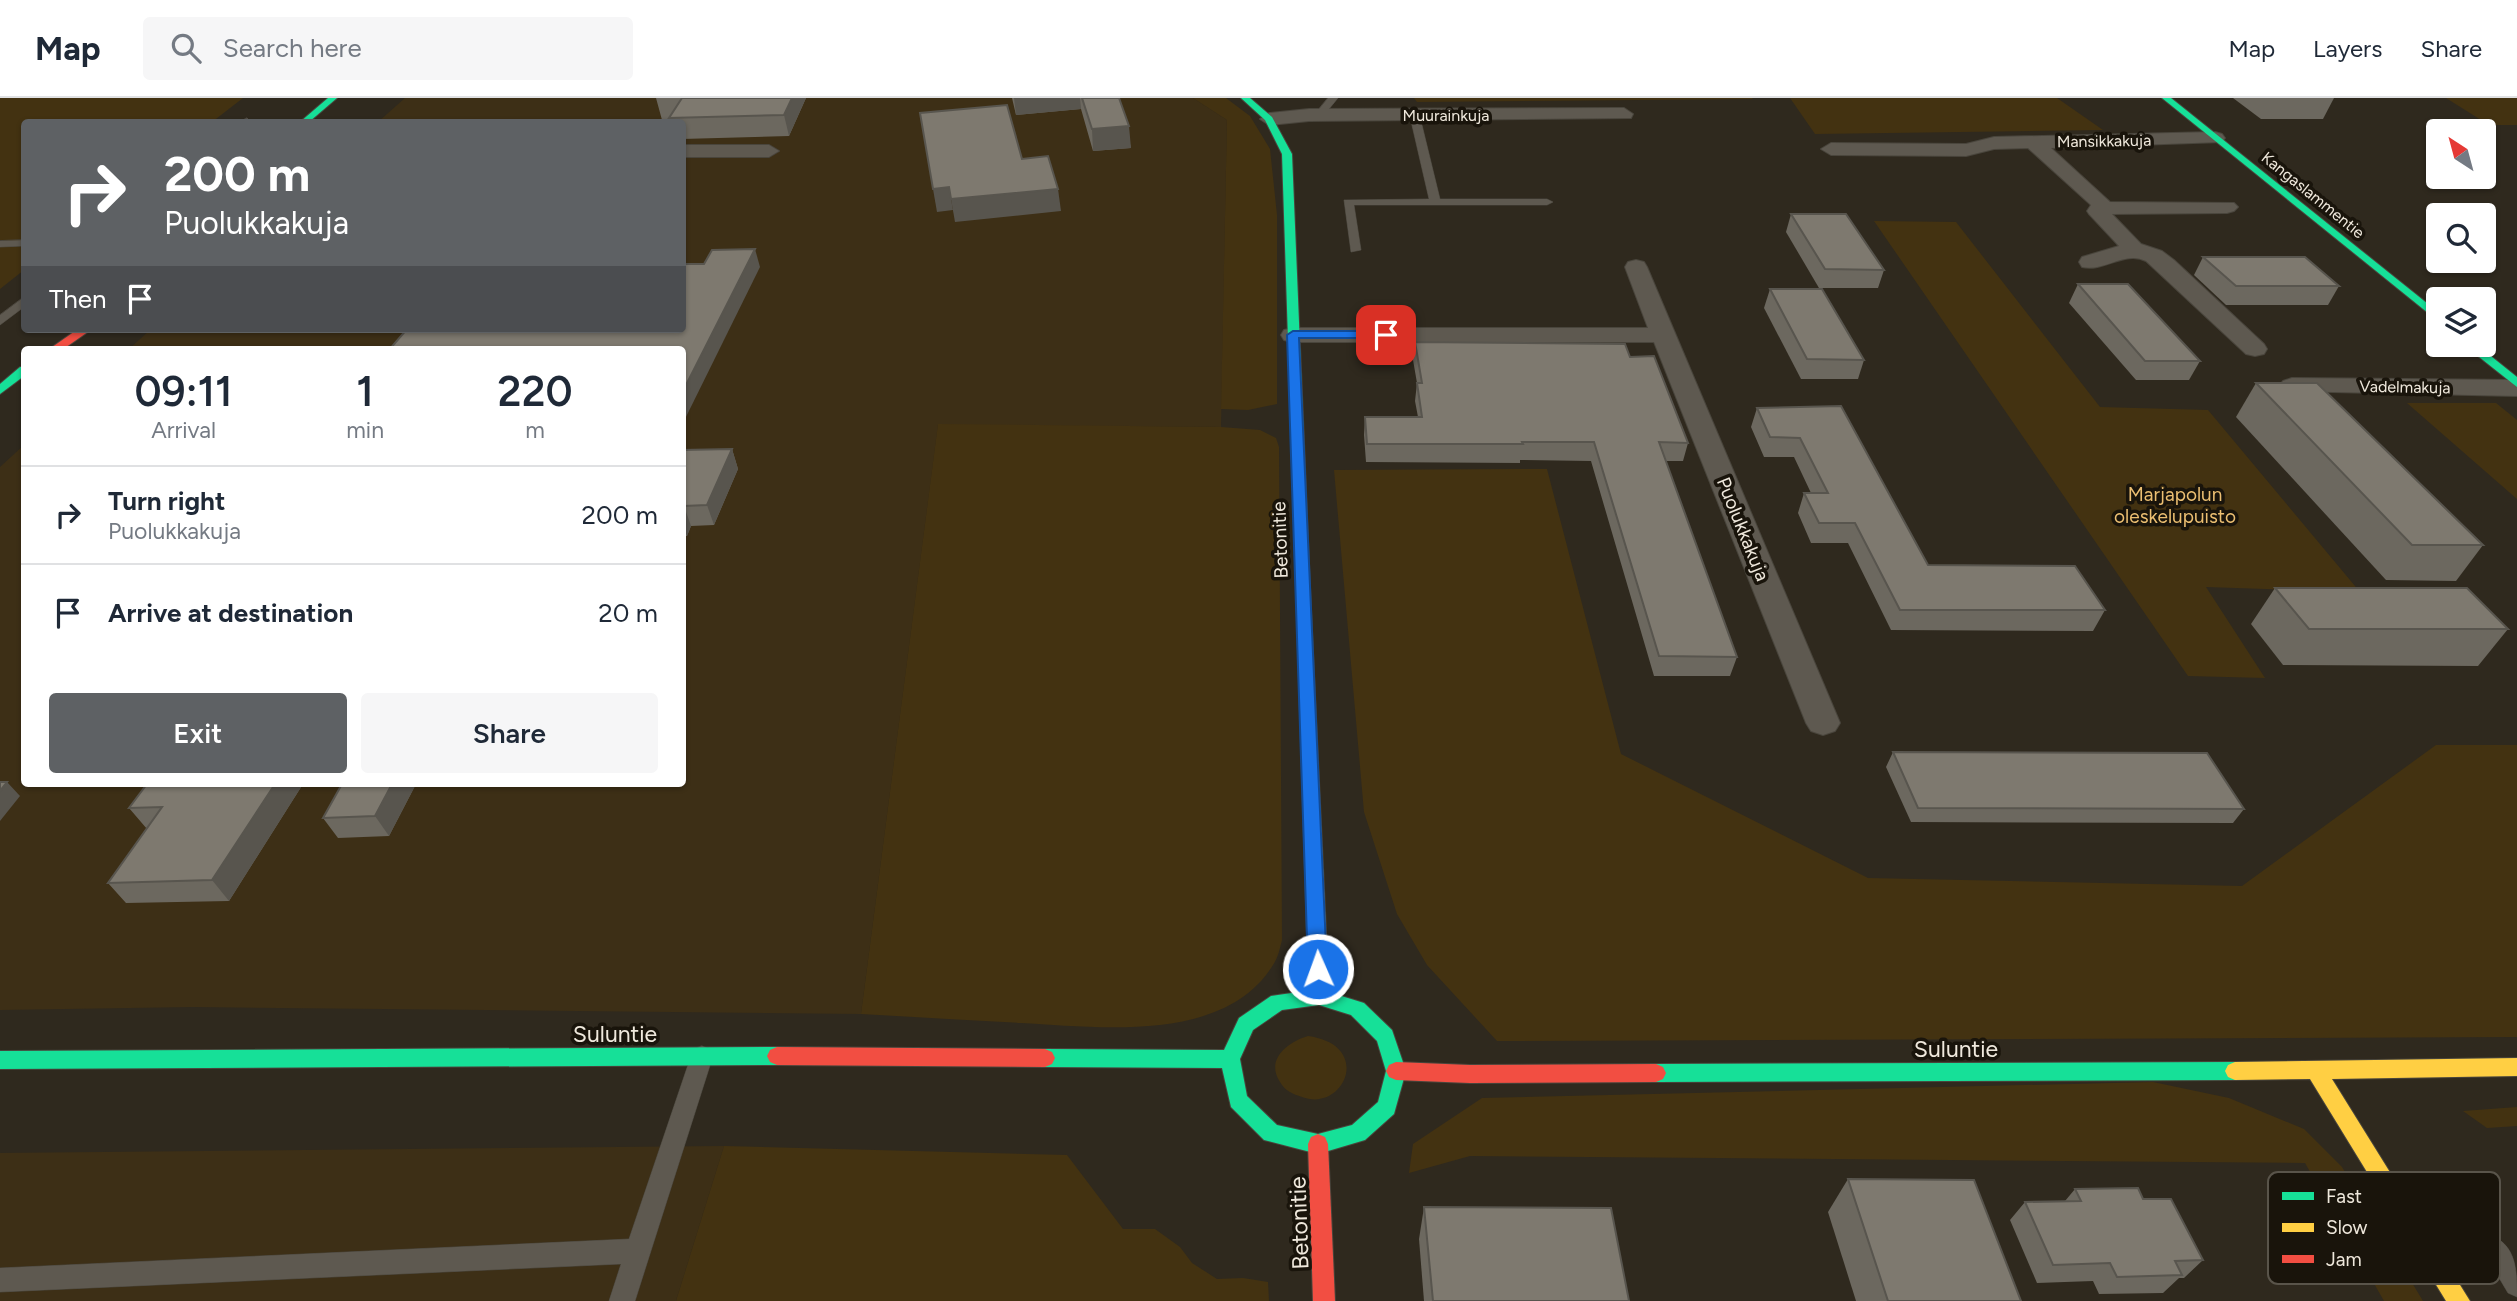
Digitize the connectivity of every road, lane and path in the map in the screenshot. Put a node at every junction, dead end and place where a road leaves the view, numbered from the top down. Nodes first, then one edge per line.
1 (333, 98) edge
2 (1244, 98) edge
3 (2166, 98) edge
4 (1329, 106) edge
5 (1624, 114) dead end
6 (308, 119) edge
7 (1269, 119) junction
8 (1416, 121) dead end
9 (2215, 138) junction
10 (2034, 142) junction
11 (1831, 149) dead end
12 (686, 151) edge
13 (769, 151) dead end
14 (1435, 202) junction
15 (1547, 202) dead end
16 (2227, 207) dead end
17 (2101, 208) junction
18 (21, 243) edge
19 (0, 244) edge
20 (1355, 250) dead end
21 (2134, 250) junction
22 (2090, 262) dead end
23 (1636, 267) dead end
24 (21, 304) edge
25 (2426, 308) edge
26 (0, 321) edge
27 (55, 333) edge
28 (81, 333) edge
29 (1293, 335) junction
30 (1663, 335) junction
31 (43, 346) edge
32 (62, 346) edge
33 (2255, 349) dead end
34 (2485, 357) edge
35 (21, 372) edge
36 (2517, 383) edge
37 (2292, 386) edge
38 (2517, 388) edge
39 (0, 390) edge
40 (1823, 723) dead end
41 (1319, 997) junction
42 (702, 1056) junction
43 (1230, 1059) junction
44 (0, 1060) edge
45 (2517, 1067) edge
46 (1396, 1071) junction
47 (2316, 1071) junction
48 (1318, 1144) junction
49 (2379, 1172) edge
50 (637, 1251) junction
51 (2500, 1258) edge
52 (0, 1280) edge
53 (2448, 1284) edge
54 (2517, 1284) edge
55 (622, 1301) edge
56 (1324, 1301) edge
57 (2459, 1301) edge

1 - 6 street
2 - 7 street, Betonitie
3 - 9 street, Kangaslammentie
4 - 5 street, Muurainkuja
4 - 7 street, Muurainkuja
7 - 29 street, Betonitie
8 - 14 lane
9 - 10 street, Mansikkakuja
9 - 25 street, Kangaslammentie
10 - 11 street, Mansikkakuja
10 - 17 street
12 - 13 street
14 - 15 lane
14 - 20 lane
16 - 17 street
17 - 21 street
18 - 19 lane
21 - 22 street
21 - 33 street
23 - 30 street, Puolukkakuja
24 - 26 lane
27 - 31 street
28 - 32 street
29 - 30 street
29 - 41 street, Betonitie
30 - 40 street, Puolukkakuja
34 - 36 street
35 - 39 street
37 - 38 street, Vadelmakuja
41 - 43 street
41 - 46 street
42 - 43 street, Suluntie
42 - 44 street, Suluntie
42 - 50 lane
43 - 48 street
45 - 47 street, Suluntie
46 - 47 street, Suluntie
46 - 48 street
47 - 49 street
48 - 56 street, Betonitie
50 - 52 lane
50 - 55 lane
51 - 54 lane
53 - 57 street

